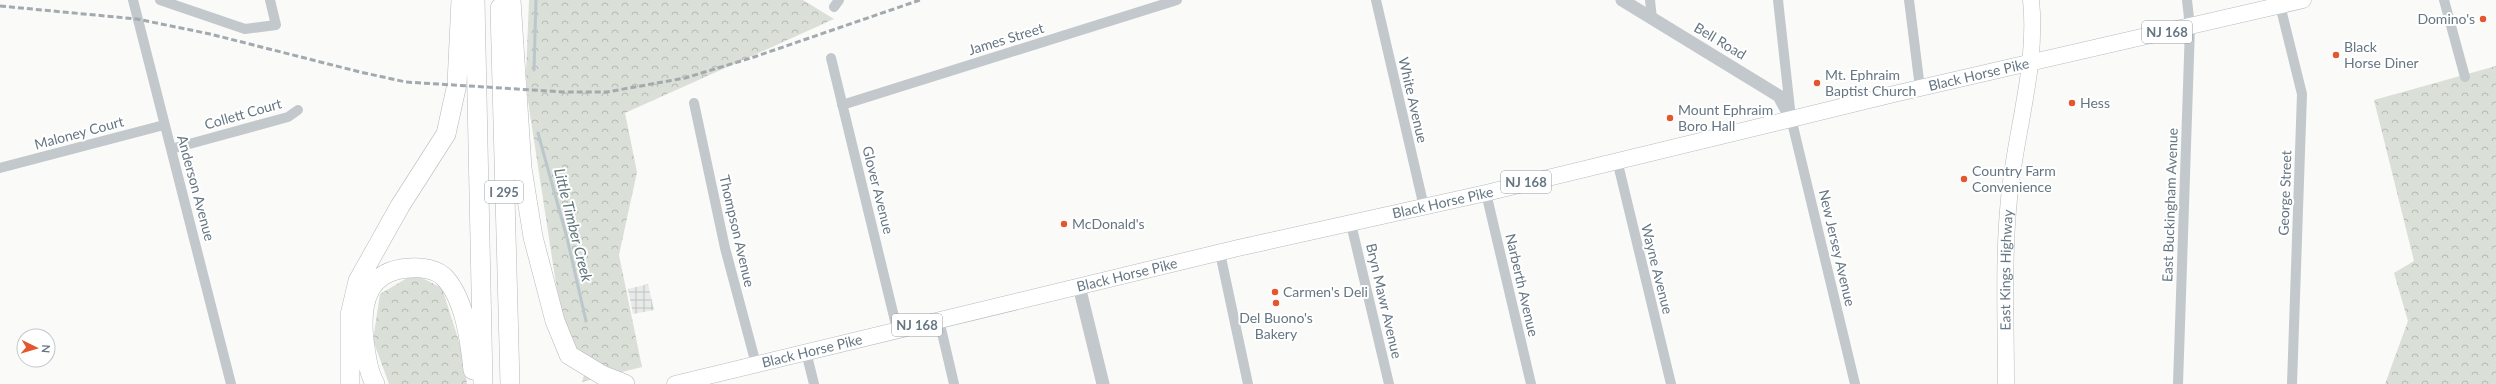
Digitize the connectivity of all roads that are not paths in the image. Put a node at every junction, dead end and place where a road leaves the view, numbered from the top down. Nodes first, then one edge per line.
1 (133, 0) edge
2 (160, 0) edge
3 (270, 0) edge
4 (461, 0) edge
5 (475, 0) edge
6 (500, 0) edge
7 (511, 0) edge
8 (1177, 0) edge
9 (1376, 0) edge
10 (1622, 0) edge
11 (1650, 0) edge
12 (1778, 0) edge
13 (1909, 0) edge
14 (2031, 0) edge
15 (2187, 0) edge
16 (2303, 0) edge
17 (2444, 0) edge
18 (2280, 5) junction
19 (1652, 19) junction
20 (2190, 27) junction
21 (831, 58) dead end
22 (2030, 62) junction
23 (2465, 77) dead end
24 (1920, 88) junction
25 (694, 103) dead end
26 (842, 106) junction
27 (298, 110) dead end
28 (1791, 118) junction
29 (164, 124) junction
30 (171, 149) junction
31 (1617, 160) junction
32 (0, 168) edge
33 (1486, 193) junction
34 (1424, 207) junction
35 (1351, 224) junction
36 (1220, 253) junction
37 (1079, 286) junction
38 (939, 320) junction
39 (897, 329) junction
40 (806, 352) junction
41 (756, 364) junction
42 (350, 381) edge
43 (510, 383) edge
44 (231, 384) edge
45 (375, 384) edge
46 (475, 384) edge
47 (483, 384) edge
48 (625, 384) edge
49 (675, 384) edge
50 (814, 384) edge
51 (954, 384) edge
52 (1103, 384) edge
53 (1248, 384) edge
54 (1389, 384) edge
55 (1531, 384) edge
56 (1671, 384) edge
57 (1854, 384) edge
58 (2006, 384) edge
59 (2178, 384) edge
60 (2292, 384) edge

1 - 29 street, Anderson Avenue
2 - 3 street
4 - 42 highway
5 - 47 highway, I 295
6 - 43 highway, I 295
7 - 48 highway
8 - 26 street, James Street
9 - 34 street, White Avenue
10 - 19 street, Bell Road
11 - 19 street
12 - 28 street, New Jersey Avenue
13 - 24 street
14 - 22 main road, East Kings Highway
15 - 20 street, East Buckingham Avenue
16 - 18 main road, Black Horse Pike / NJ 168
17 - 23 street
18 - 20 main road, Black Horse Pike / NJ 168
18 - 60 street, George Street
19 - 28 street, Bell Road
20 - 22 main road, Black Horse Pike / NJ 168
20 - 59 street, East Buckingham Avenue
21 - 26 street, Glover Avenue
22 - 24 main road, Black Horse Pike / NJ 168
22 - 58 main road, East Kings Highway
24 - 28 main road, Black Horse Pike / NJ 168
25 - 41 street, Thompson Avenue
26 - 39 street, Glover Avenue
27 - 30 street, Collett Court
28 - 31 main road, Black Horse Pike / NJ 168
28 - 57 street, New Jersey Avenue
29 - 30 street, Anderson Avenue
29 - 32 street, Maloney Court
30 - 44 street, Anderson Avenue
31 - 33 main road, Black Horse Pike / NJ 168
31 - 56 street, Wayne Avenue
33 - 34 main road, Black Horse Pike / NJ 168
33 - 55 street, Narberth Avenue
34 - 35 main road, Black Horse Pike / NJ 168
35 - 36 main road, Black Horse Pike / NJ 168
35 - 54 street, Bryn Mawr Avenue
36 - 37 main road, Black Horse Pike / NJ 168
36 - 53 street
37 - 38 main road, Black Horse Pike / NJ 168
37 - 52 street
38 - 39 main road, Black Horse Pike / NJ 168
38 - 51 street
39 - 40 main road, Black Horse Pike / NJ 168
40 - 41 main road, Black Horse Pike / NJ 168
40 - 50 street
41 - 49 main road, Black Horse Pike / NJ 168
45 - 46 highway

